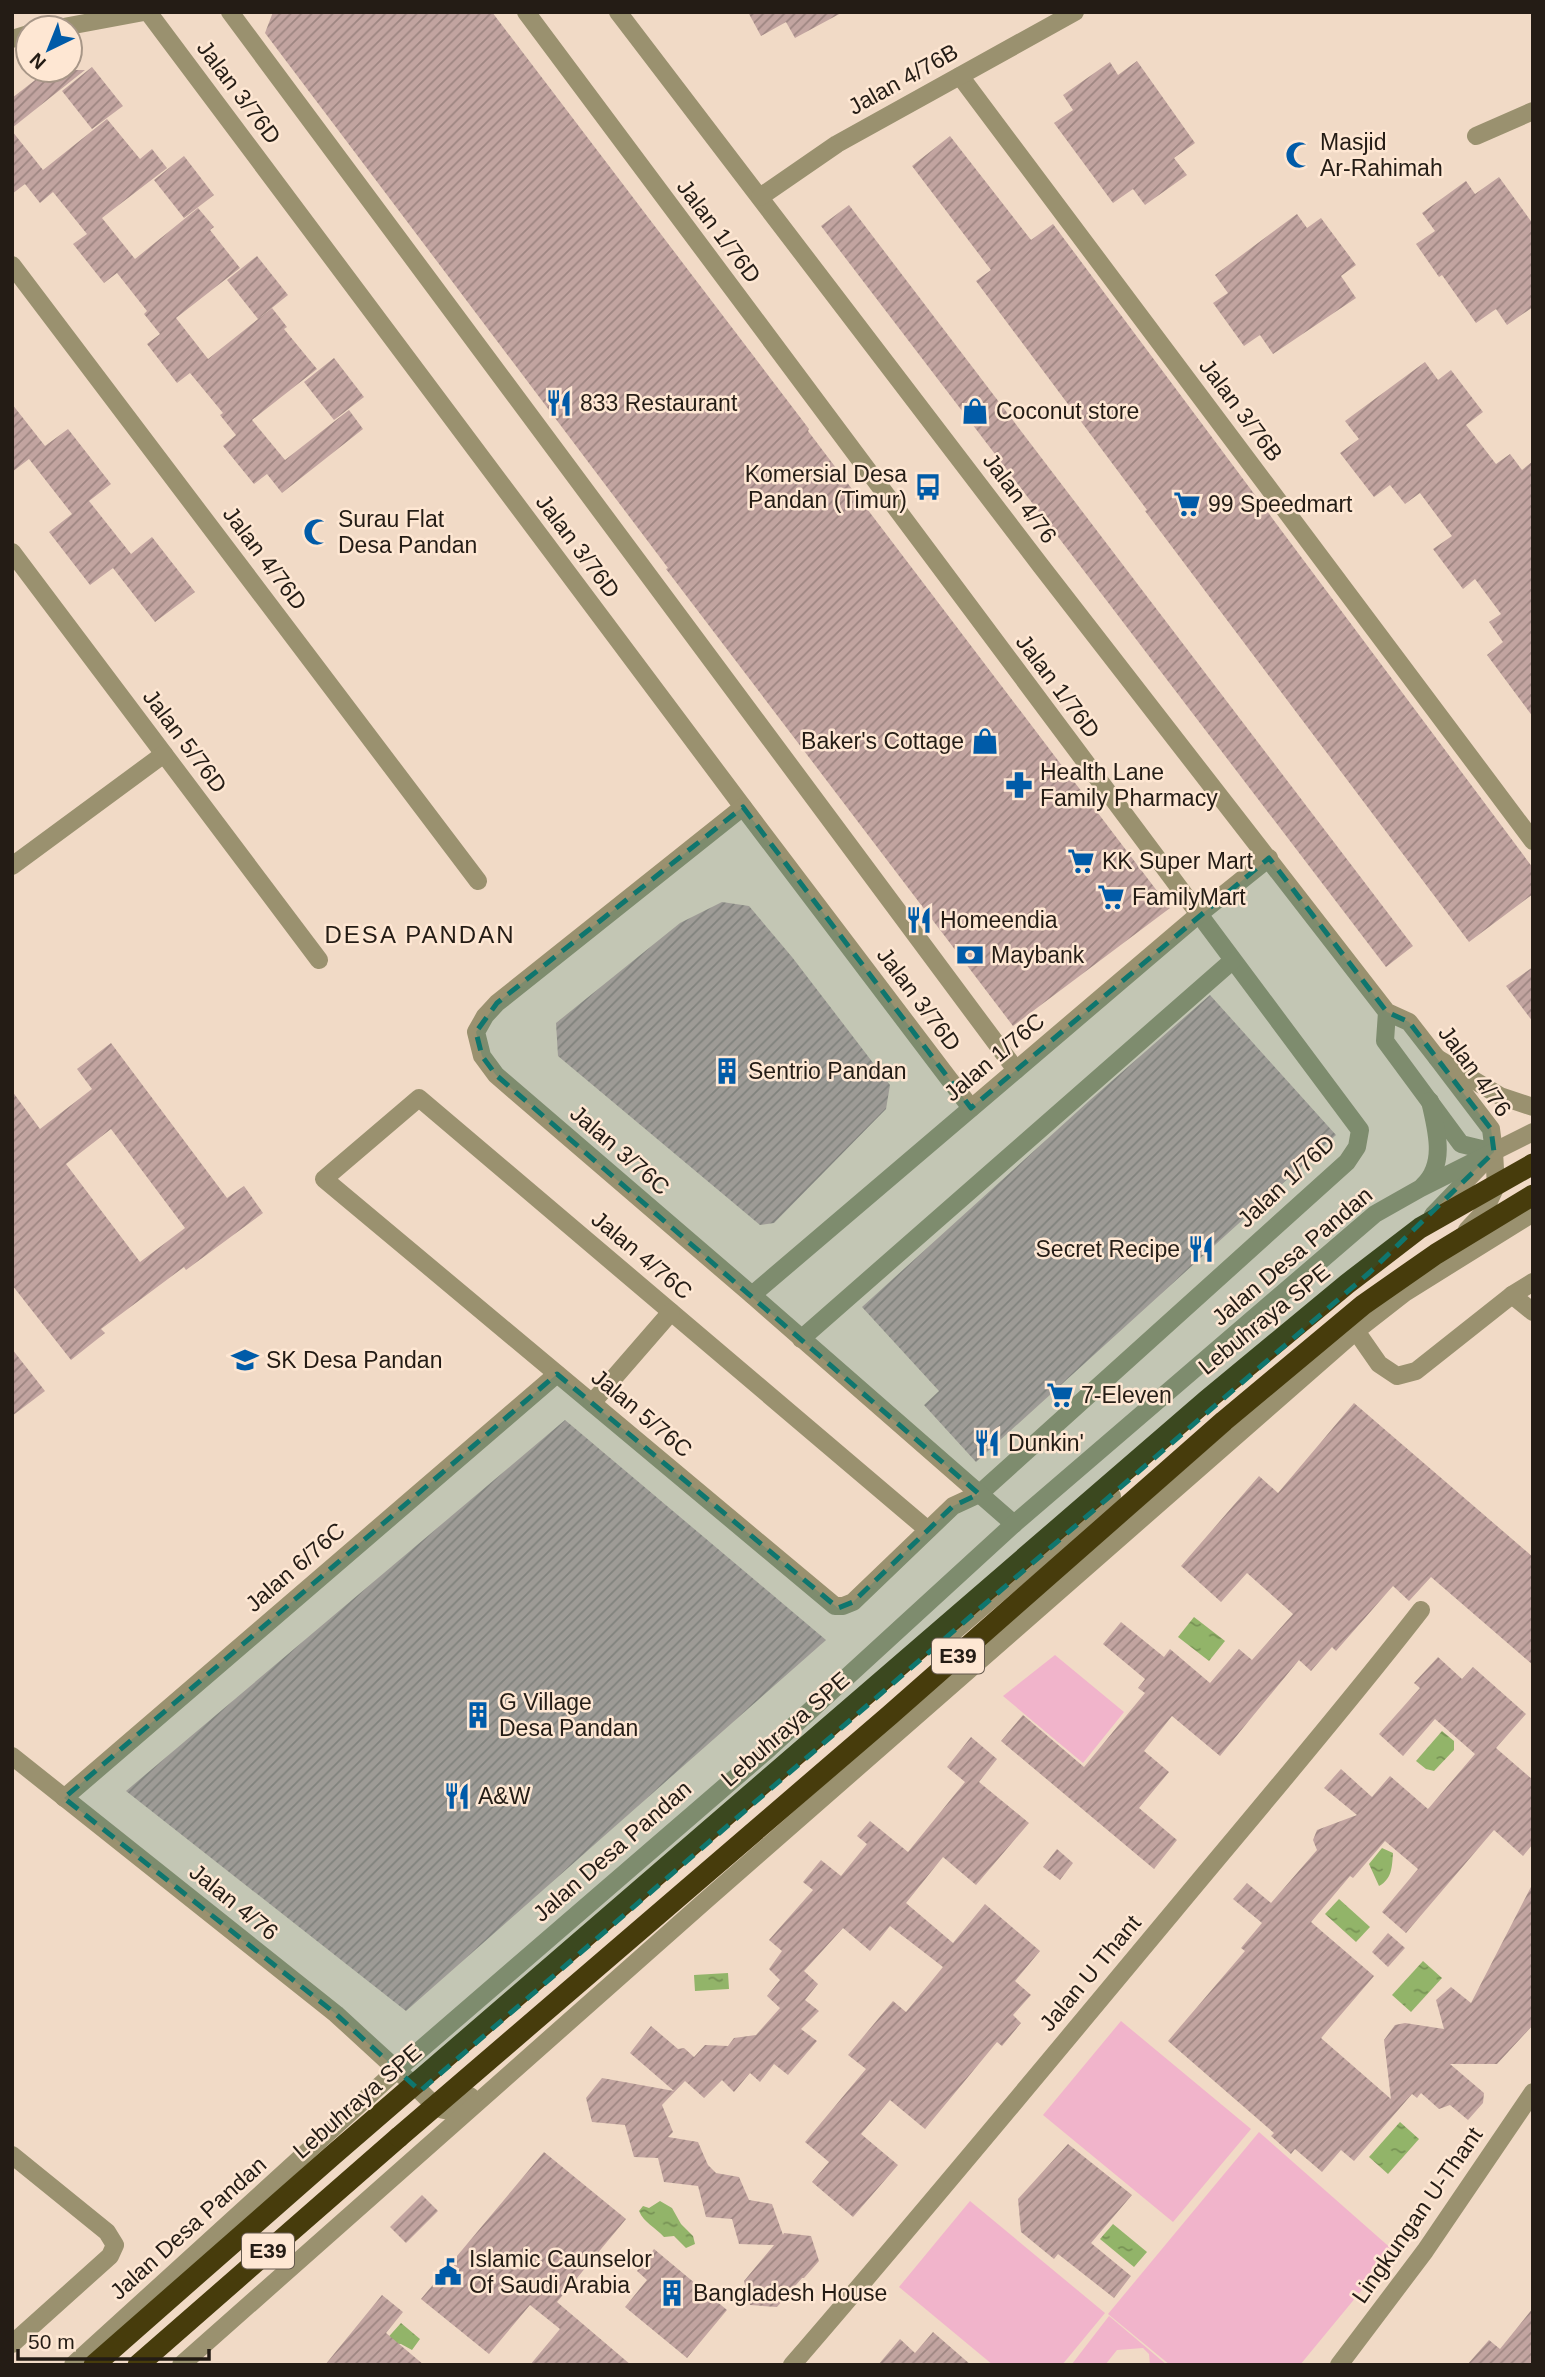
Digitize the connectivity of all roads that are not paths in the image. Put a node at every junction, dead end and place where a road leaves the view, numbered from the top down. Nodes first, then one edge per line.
1 (146, 12) edge
2 (230, 12) edge
3 (526, 12) edge
4 (618, 12) edge
5 (1075, 12) edge
6 (84, 23) edge
7 (960, 75) junction
8 (1533, 111) edge
9 (1476, 136) dead end
10 (760, 197) junction
11 (12, 265) edge
12 (12, 552) edge
13 (164, 754) junction
14 (743, 807) junction
15 (1533, 841) edge
16 (1269, 858) junction
17 (12, 866) edge
18 (478, 880) dead end
19 (1198, 915) junction
20 (319, 960) dead end
21 (1233, 961) junction
22 (1387, 1012) junction
23 (1437, 1058) junction
24 (1016, 1070) junction
25 (1430, 1101) junction
26 (1533, 1107) edge
27 (971, 1108) junction
28 (1533, 1132) edge
29 (1494, 1152) junction
30 (1533, 1164) edge
31 (1533, 1175) edge
32 (324, 1179) joint
33 (1421, 1188) junction
34 (1533, 1195) edge
35 (1533, 1213) edge
36 (1533, 1282) edge
37 (1406, 1292) junction
38 (752, 1295) junction
39 (1512, 1295) junction
40 (671, 1312) junction
41 (1533, 1312) edge
42 (1356, 1331) junction
43 (801, 1339) junction
44 (558, 1374) junction
45 (592, 1403) junction
46 (979, 1494) junction
47 (1014, 1524) junction
48 (928, 1530) junction
49 (1421, 1609) dead end
50 (12, 1756) edge
51 (64, 1798) junction
52 (580, 2013) junction
53 (398, 2069) junction
54 (420, 2091) junction
55 (1533, 2092) edge
56 (438, 2108) junction
57 (12, 2155) edge
58 (348, 2220) junction
59 (12, 2344) edge
60 (74, 2365) edge
61 (94, 2365) edge
62 (109, 2365) edge
63 (138, 2365) edge
64 (181, 2365) edge
65 (792, 2365) edge
66 (1339, 2365) edge

1 - 6 street
1 - 14 street, Jalan 3/76D
2 - 24 street
3 - 19 street, Jalan 1/76D
4 - 10 street, Jalan 4/76
5 - 7 street, Jalan 4/76B
7 - 10 street, Jalan 4/76B
7 - 15 street, Jalan 3/76B
8 - 9 street
10 - 16 street, Jalan 4/76
11 - 18 street, Jalan 4/76D
12 - 13 street, Jalan 5/76D
13 - 17 street
13 - 20 street, Jalan 5/76D
14 - 27 street, Jalan 3/76D
14 - 38 street, Jalan 3/76C
16 - 19 street, Jalan 1/76C
16 - 22 street, Jalan 4/76
19 - 21 street, Jalan 1/76D
19 - 24 street, Jalan 1/76C
21 - 43 street
21 - 46 street, Jalan 1/76D
22 - 23 street, Jalan 4/76
22 - 25 street, Jalan 4/76
23 - 26 street
23 - 29 street, Jalan 4/76
24 - 27 street, Jalan 1/76C
25 - 29 street, Jalan 4/76
25 - 33 street
27 - 38 street, Jalan 1/76C
28 - 29 street, Jalan Desa Pandan
29 - 31 street
29 - 33 street, Jalan Desa Pandan
29 - 37 street
29 - 54 street
30 - 61 highway, Lebuhraya SPE / E39, bridge
32 - 40 street, Jalan 4/76C
32 - 44 street, Jalan 5/76C
33 - 47 street, Jalan Desa Pandan
34 - 63 highway, E39, bridge
35 - 37 street
36 - 39 street
37 - 42 street
38 - 43 street, Jalan 3/76C
39 - 41 street
39 - 42 street
40 - 45 street
40 - 48 street, Jalan 4/76C
42 - 52 street
43 - 46 street, Jalan 3/76C
44 - 45 street, Jalan 5/76C
44 - 51 street, Jalan 6/76C
45 - 48 street, Jalan 5/76C
46 - 47 street, Jalan 3/76C
46 - 48 street
47 - 53 street, Jalan Desa Pandan
49 - 65 street, Jalan U Thant
50 - 51 street, Jalan 4/76
51 - 53 street, Jalan 4/76
52 - 56 street
52 - 58 street
53 - 54 street, Jalan 4/76
53 - 60 street, Jalan Desa Pandan
54 - 56 street, Jalan 4/76
54 - 62 street
55 - 66 street, Lingkungan U-Thant
56 - 58 street
57 - 59 street
58 - 64 street

